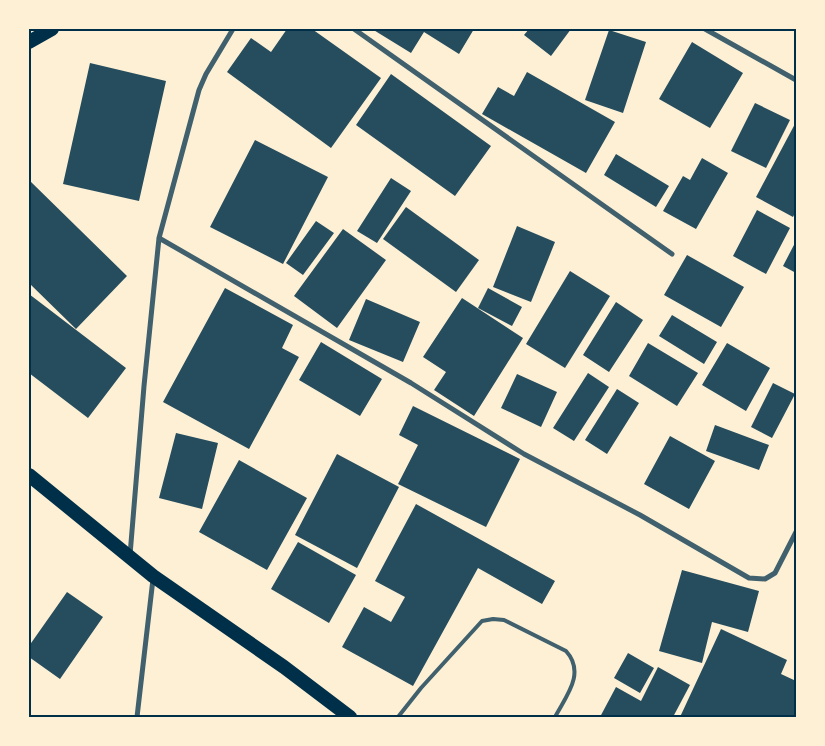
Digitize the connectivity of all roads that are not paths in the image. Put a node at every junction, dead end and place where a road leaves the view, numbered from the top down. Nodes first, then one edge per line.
1 (52, 29) edge
2 (233, 29) edge
3 (354, 29) edge
4 (705, 29) edge
5 (29, 42) edge
6 (796, 80) edge
7 (159, 238) junction
8 (672, 254) dead end
9 (29, 475) edge
10 (796, 532) edge
11 (130, 556) junction
12 (153, 576) junction
13 (137, 717) edge
14 (350, 717) edge
15 (398, 717) edge
16 (555, 717) edge

1 - 5 highway
2 - 7 street
3 - 8 street
4 - 6 street
7 - 10 street
7 - 11 street
9 - 11 highway
11 - 12 highway
12 - 13 street
12 - 14 highway
15 - 16 lane

